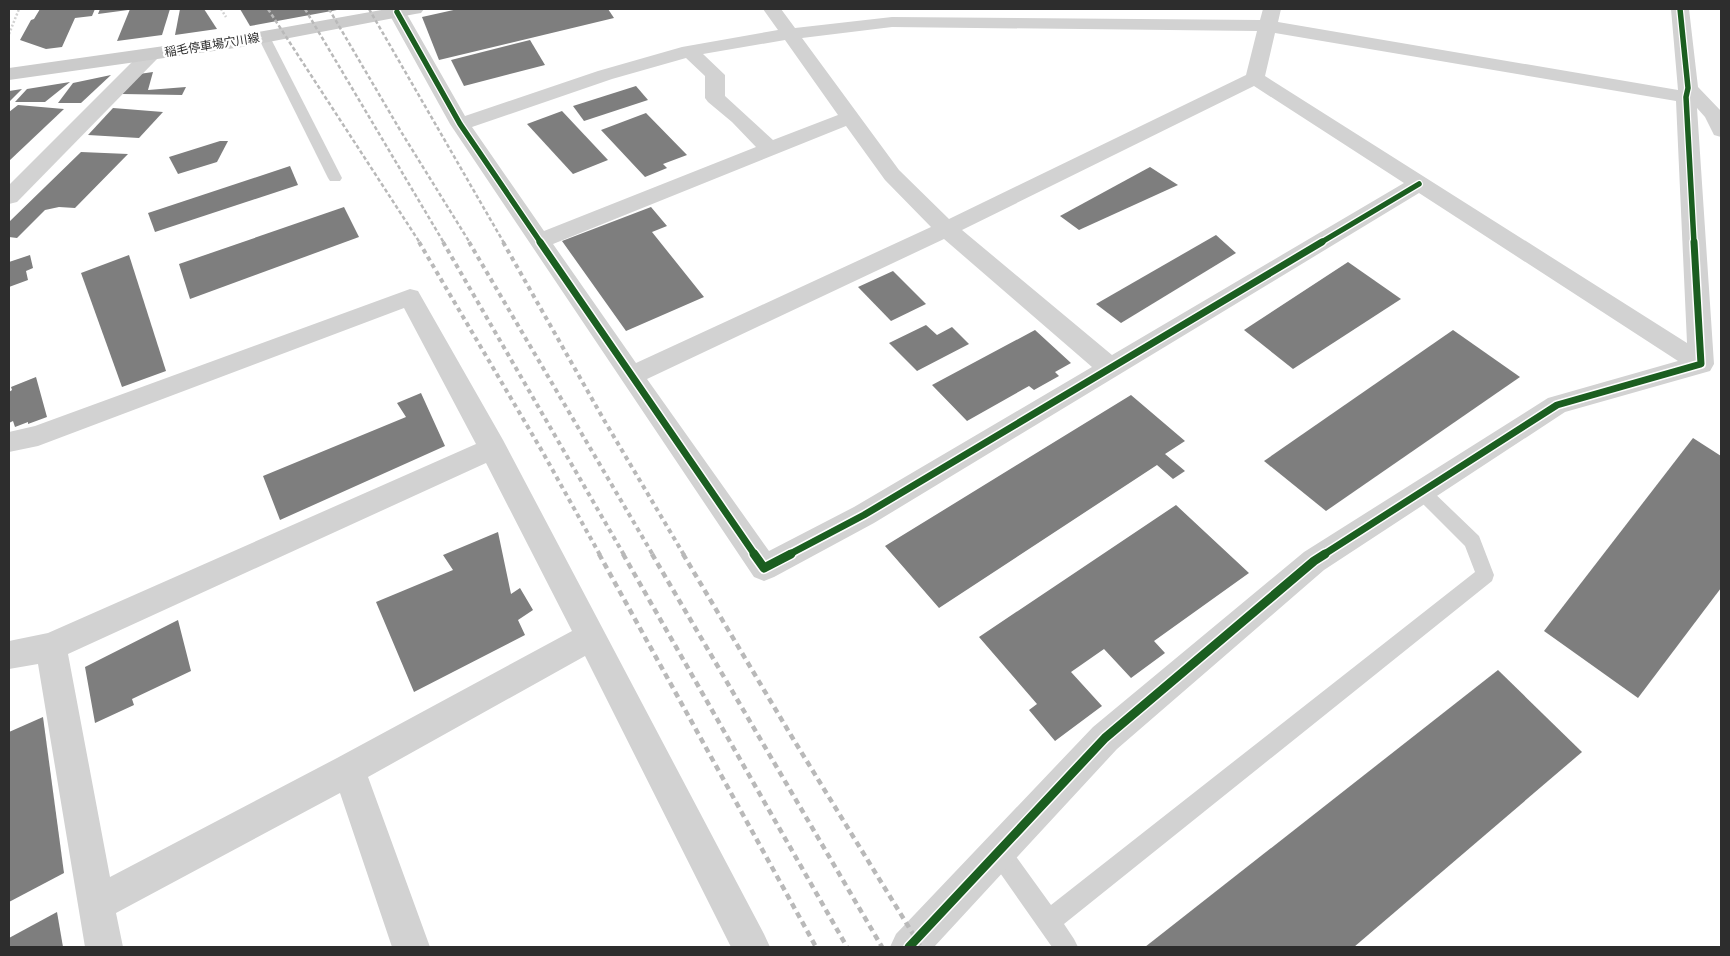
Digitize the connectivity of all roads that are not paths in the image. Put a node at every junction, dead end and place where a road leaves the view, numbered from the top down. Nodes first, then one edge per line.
1 (772, 9) edge
2 (1680, 9) edge
3 (406, 11) edge
4 (1270, 17) edge
5 (790, 34) junction
6 (264, 37) junction
7 (689, 51) junction
8 (150, 55) junction
9 (9, 74) edge
10 (1255, 78) junction
11 (1687, 92) junction
12 (850, 116) junction
13 (460, 124) junction
14 (1721, 131) edge
15 (770, 149) junction
16 (335, 178) dead end
17 (1419, 184) junction
18 (9, 197) edge
19 (946, 229) junction
20 (540, 241) junction
21 (1702, 364) junction
22 (1109, 367) junction
23 (630, 376) junction
24 (9, 442) edge
25 (493, 448) junction
26 (1422, 492) junction
27 (590, 638) junction
28 (51, 647) junction
29 (9, 655) edge
30 (349, 770) junction
31 (998, 852) junction
32 (96, 904) junction
33 (1048, 922) junction
34 (104, 947) edge
35 (411, 947) edge
36 (751, 947) edge
37 (909, 947) edge
38 (1066, 947) edge

1 - 5 street
2 - 11 street
3 - 6 main road, 稲毛停車場穴川線
3 - 13 street
4 - 5 street
4 - 10 street
4 - 11 street
5 - 7 street
5 - 12 street
6 - 8 main road, 稲毛停車場穴川線
6 - 16 lane
7 - 13 street
7 - 15 street
8 - 9 main road, 稲毛停車場穴川線
8 - 18 street
10 - 17 street
10 - 19 street
11 - 14 street
11 - 21 street
12 - 15 street
12 - 19 street
13 - 20 street
15 - 20 street
17 - 21 street
17 - 22 street
19 - 22 street
19 - 23 street
20 - 23 street
21 - 26 street
22 - 23 street
24 - 25 street
25 - 27 street
25 - 28 street
26 - 31 street
26 - 33 lane
27 - 30 street
27 - 36 street
28 - 29 street
28 - 32 street
30 - 32 street
30 - 35 street
31 - 33 lane
31 - 37 street
32 - 34 street
33 - 38 lane

